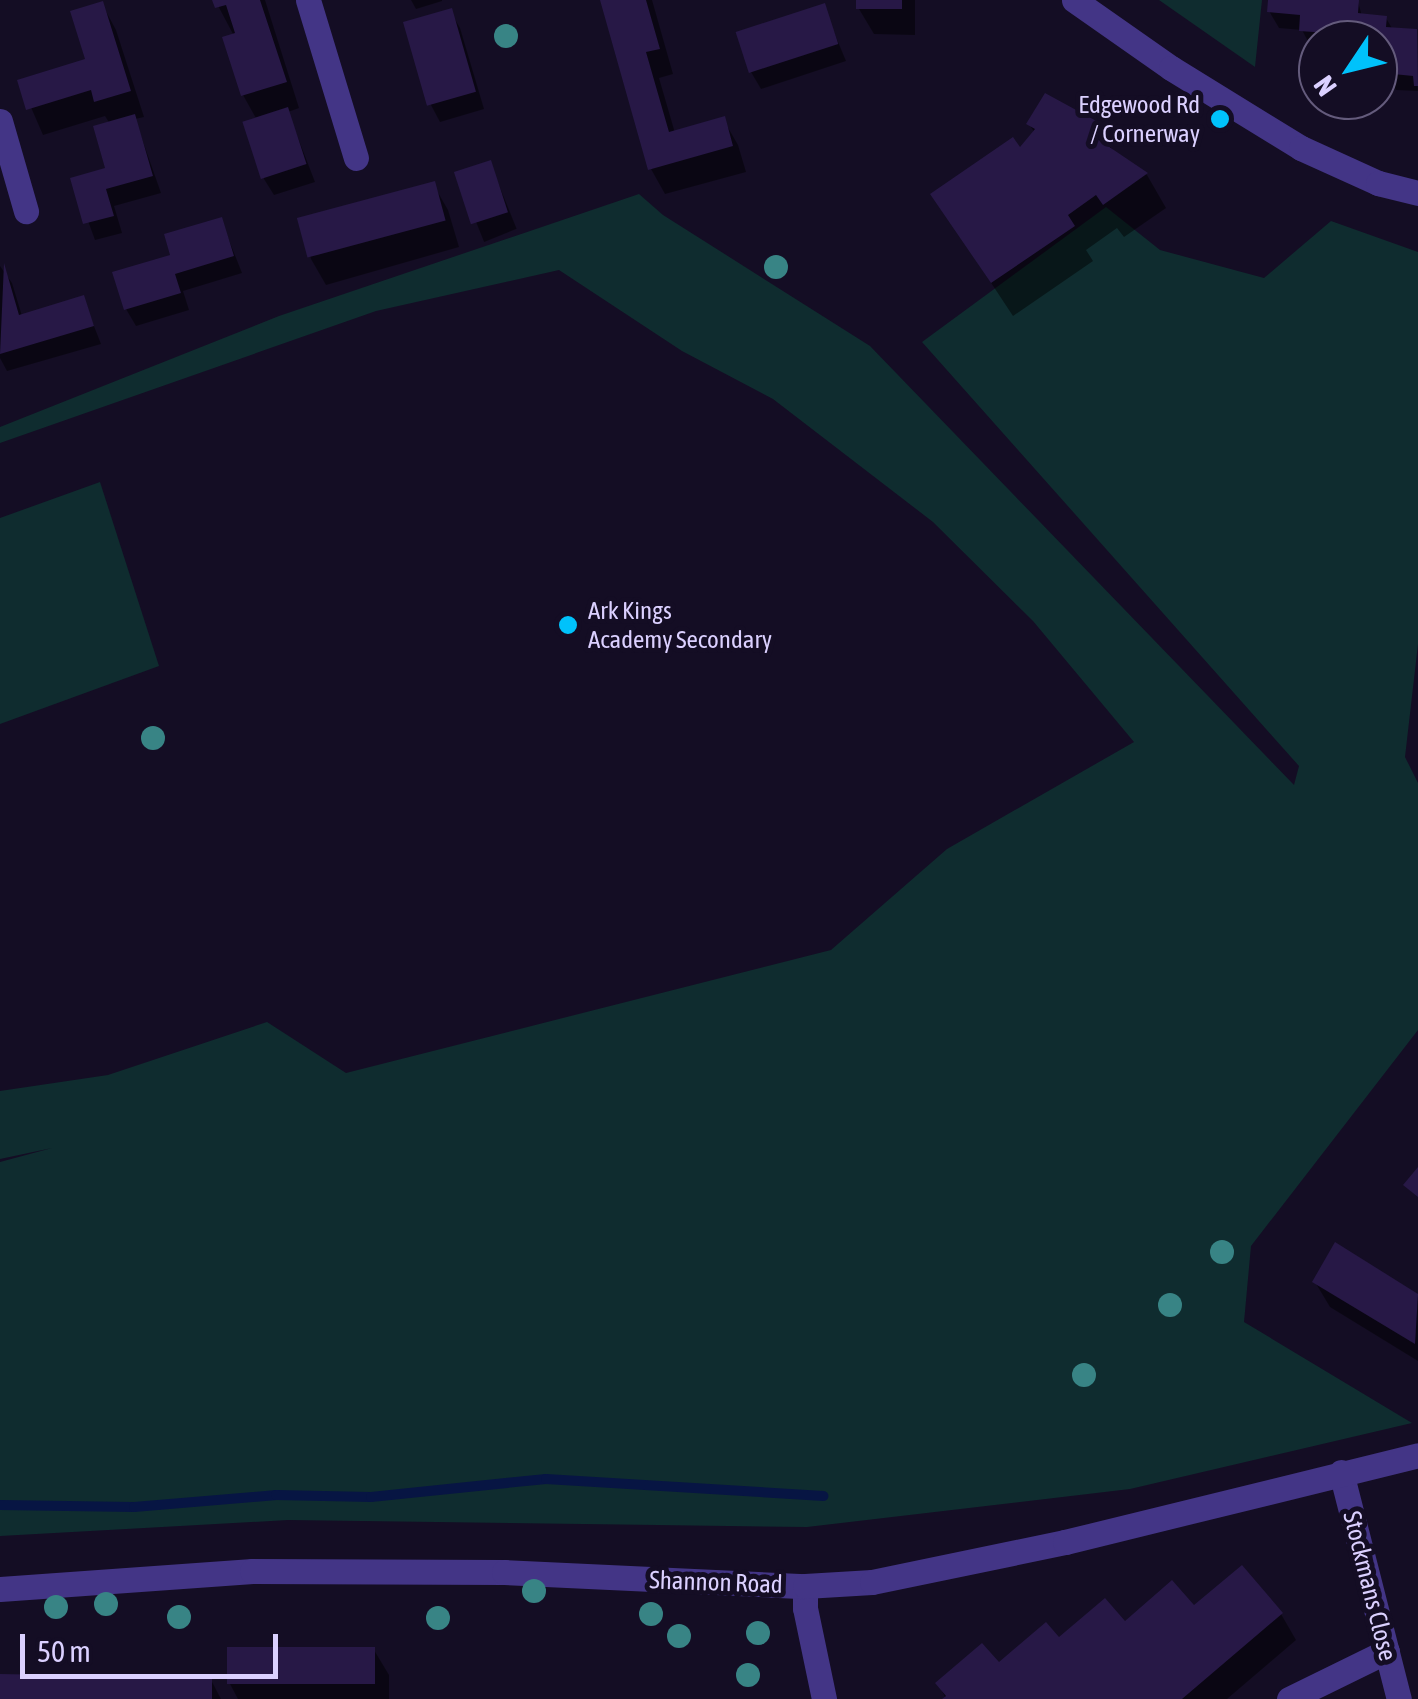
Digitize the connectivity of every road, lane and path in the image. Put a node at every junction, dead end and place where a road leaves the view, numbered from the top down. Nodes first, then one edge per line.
1 (308, 0) edge
2 (1074, 0) edge
3 (0, 121) edge
4 (356, 158) dead end
5 (1418, 193) edge
6 (26, 211) dead end
7 (1418, 1455) edge
8 (1341, 1472) junction
9 (805, 1586) junction
10 (0, 1588) edge
11 (1387, 1650) junction
12 (824, 1699) edge
13 (1288, 1699) edge
14 (1400, 1699) edge

1 - 4 street
2 - 5 street
3 - 6 street
7 - 8 street, Shannon Road
8 - 9 street, Shannon Road
8 - 11 street, Stockmans Close
9 - 10 street, Shannon Road
9 - 12 street
11 - 13 street
11 - 14 street, Stockmans Close

